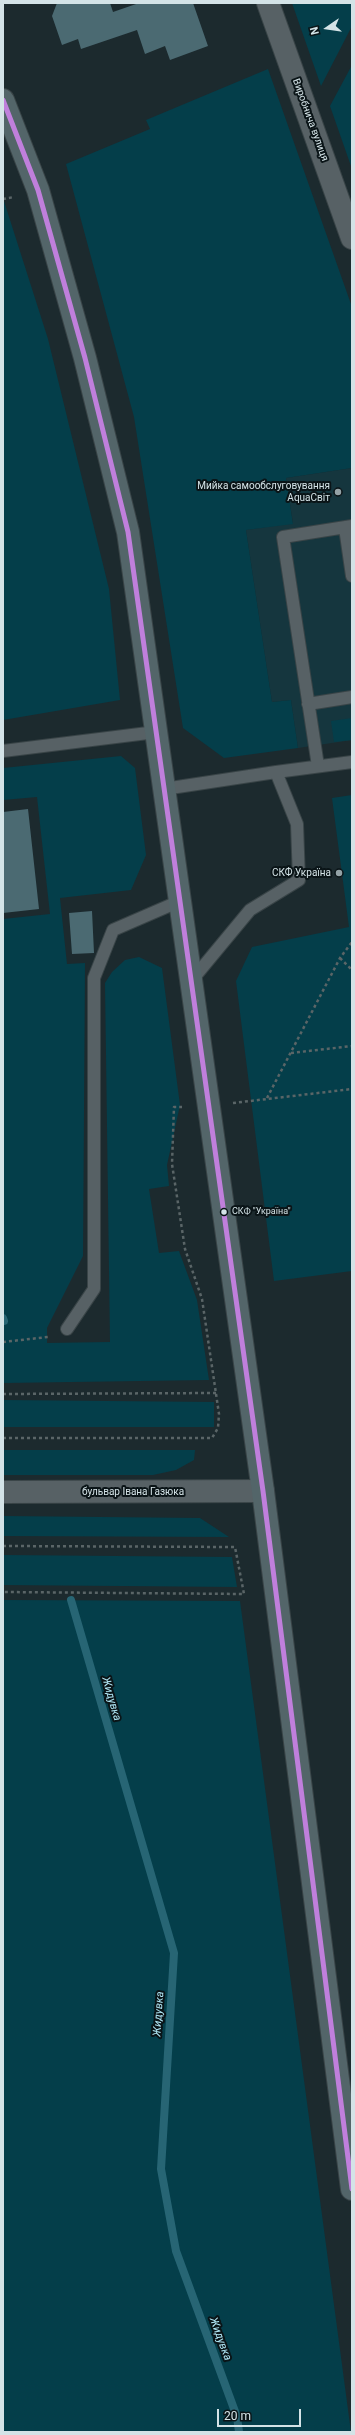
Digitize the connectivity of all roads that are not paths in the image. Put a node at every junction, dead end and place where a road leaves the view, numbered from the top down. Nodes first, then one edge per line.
1 (268, 3) edge
2 (3, 100) edge
3 (352, 238) edge
4 (348, 527) edge
5 (352, 576) edge
6 (352, 697) edge
7 (308, 704) junction
8 (156, 732) junction
9 (3, 751) edge
10 (352, 762) edge
11 (318, 766) junction
12 (276, 772) junction
13 (164, 789) junction
14 (180, 901) junction
15 (192, 980) junction
16 (67, 1329) road end
17 (263, 1491) junction
18 (3, 1492) edge
19 (352, 2189) edge

1 - 3 street, Виробнича вулиця
2 - 8 main road
4 - 5 lane
4 - 7 lane
6 - 7 lane
7 - 11 lane
8 - 9 lane
8 - 13 main road
10 - 11 lane
11 - 12 lane
12 - 13 lane
12 - 15 lane
13 - 14 main road
14 - 15 main road
14 - 16 lane
15 - 17 main road
17 - 18 street, бульвар Івана Газюка
17 - 19 main road

